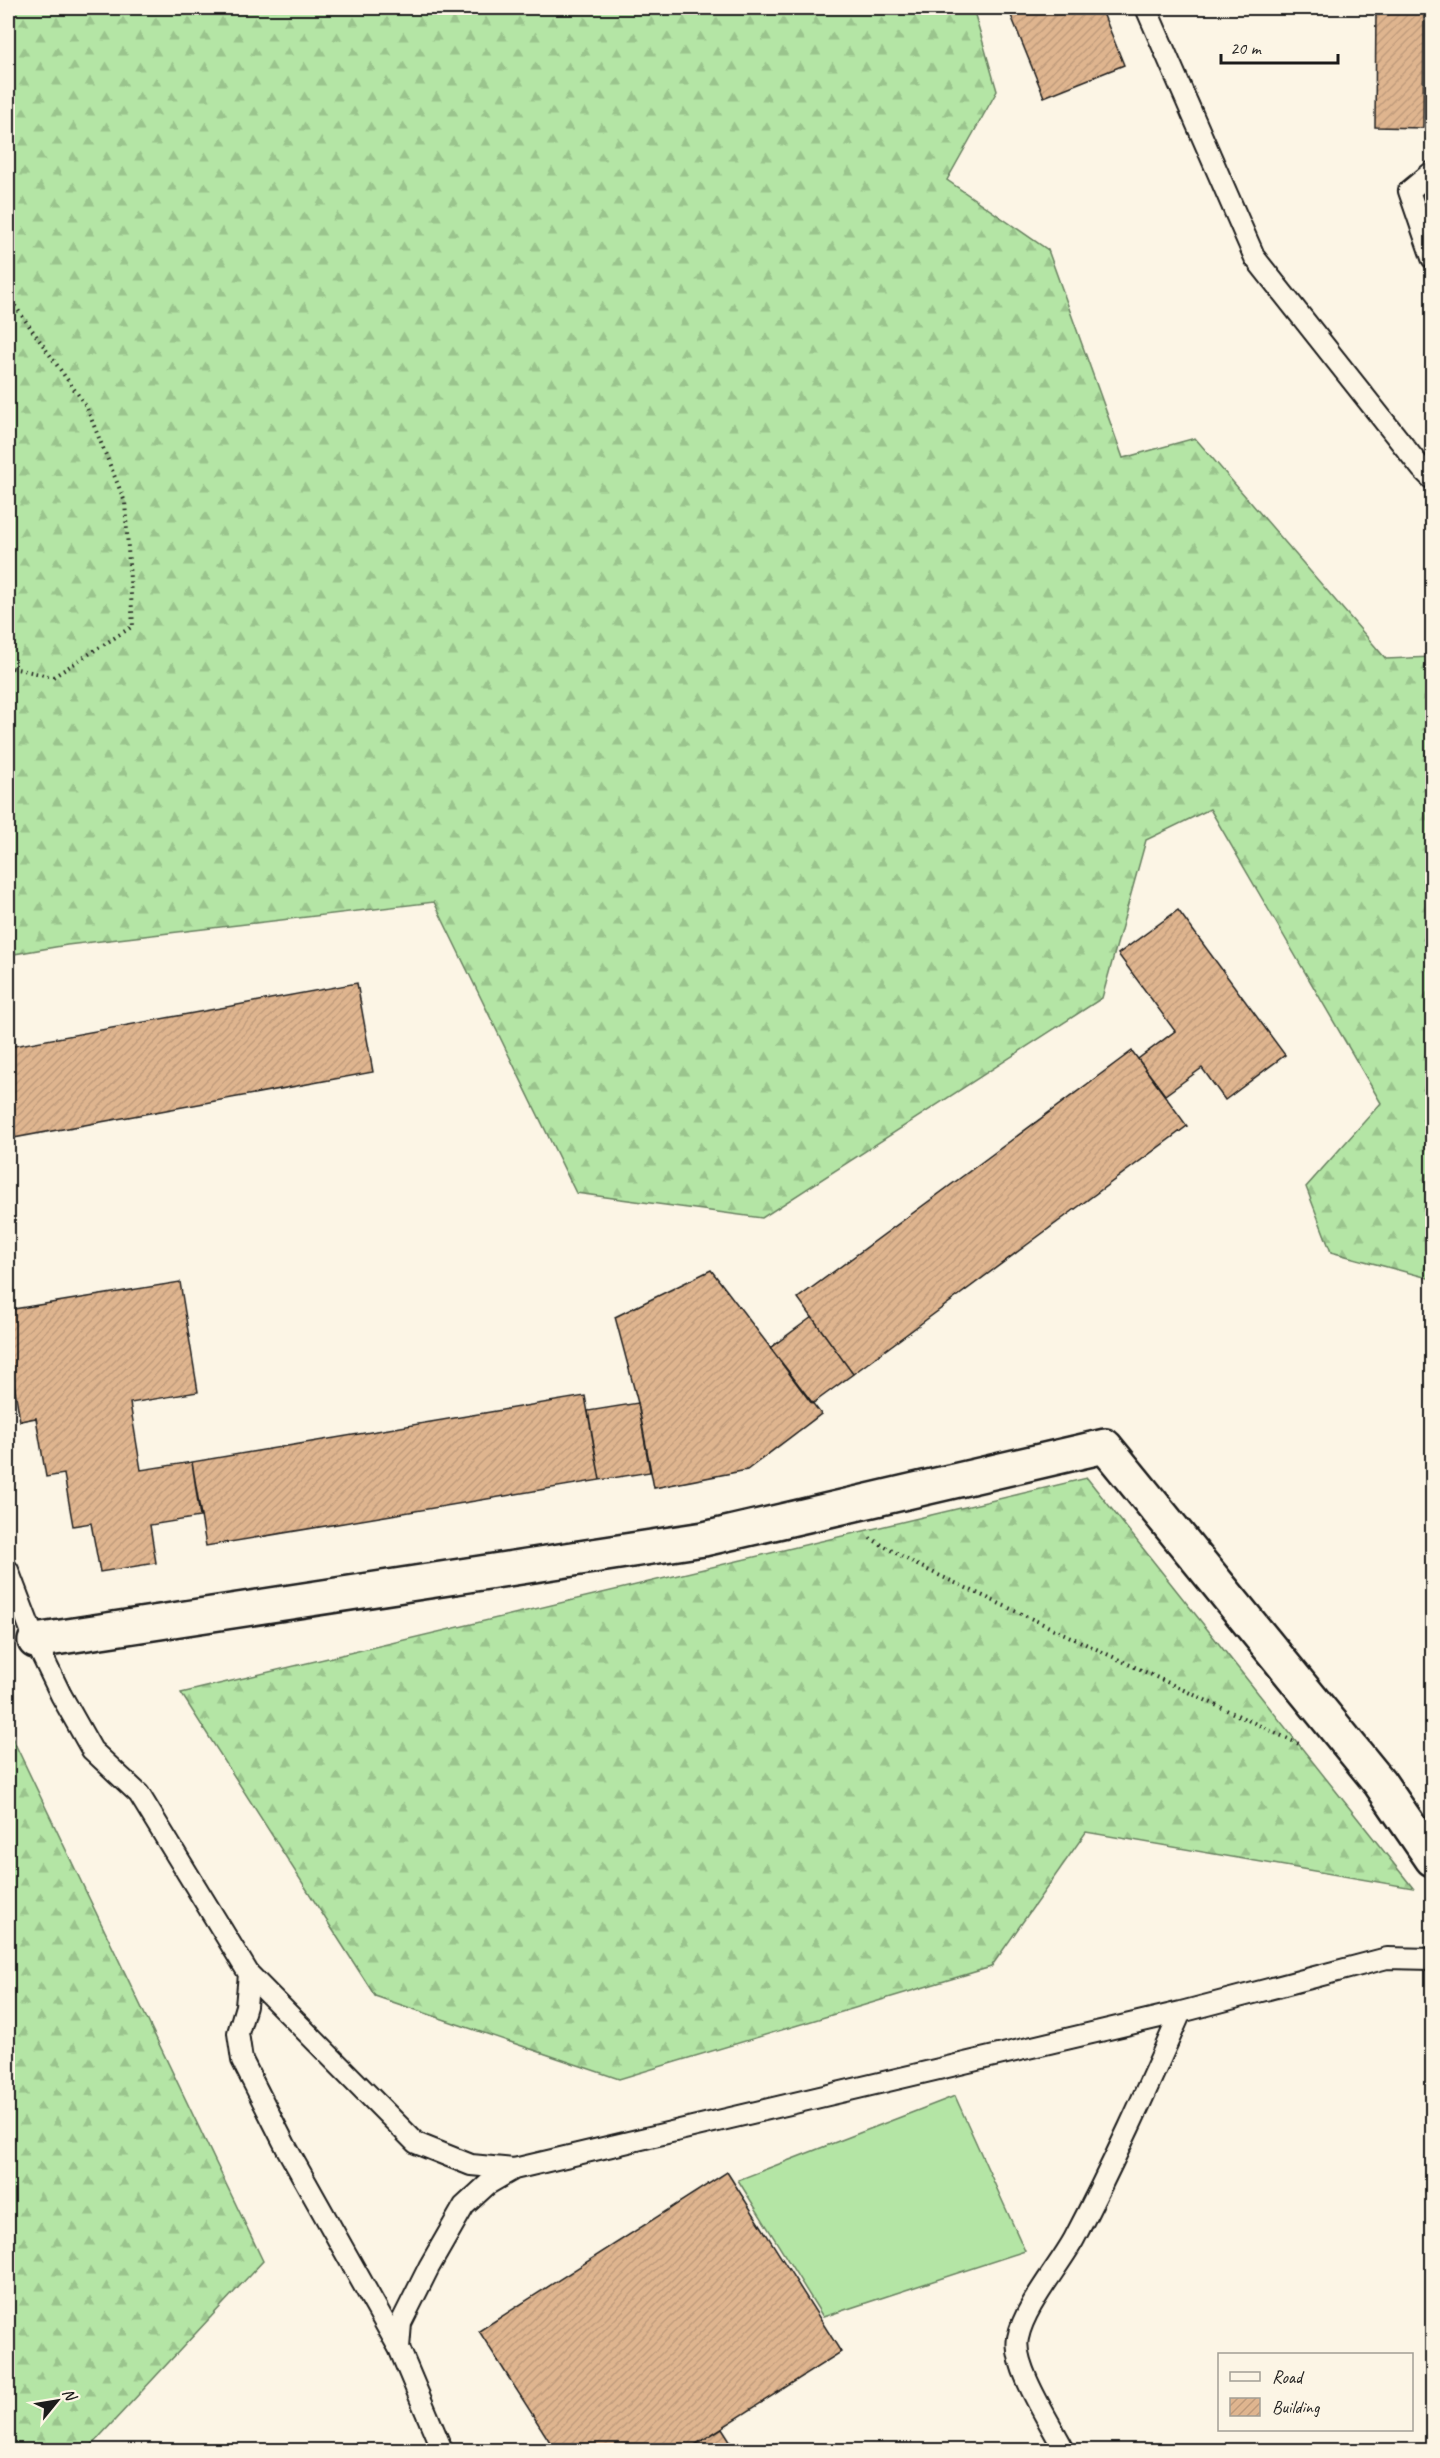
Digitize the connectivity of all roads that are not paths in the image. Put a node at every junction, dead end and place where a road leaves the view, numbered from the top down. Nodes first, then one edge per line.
1 (1146, 8) edge
2 (1432, 172) edge
3 (1432, 258) edge
4 (1432, 479) edge
5 (8, 1570) edge
6 (35, 1641) junction
7 (1432, 1859) edge
8 (1432, 1959) edge
9 (249, 1974) junction
10 (1181, 2013) junction
11 (513, 2169) junction
12 (399, 2348) junction
13 (442, 2451) edge
14 (1064, 2451) edge

1 - 4 lane
2 - 3 lane
5 - 6 lane
6 - 7 street
6 - 9 lane
8 - 10 lane
9 - 11 lane
9 - 12 lane
10 - 11 lane
10 - 14 lane
11 - 12 lane
12 - 13 lane

